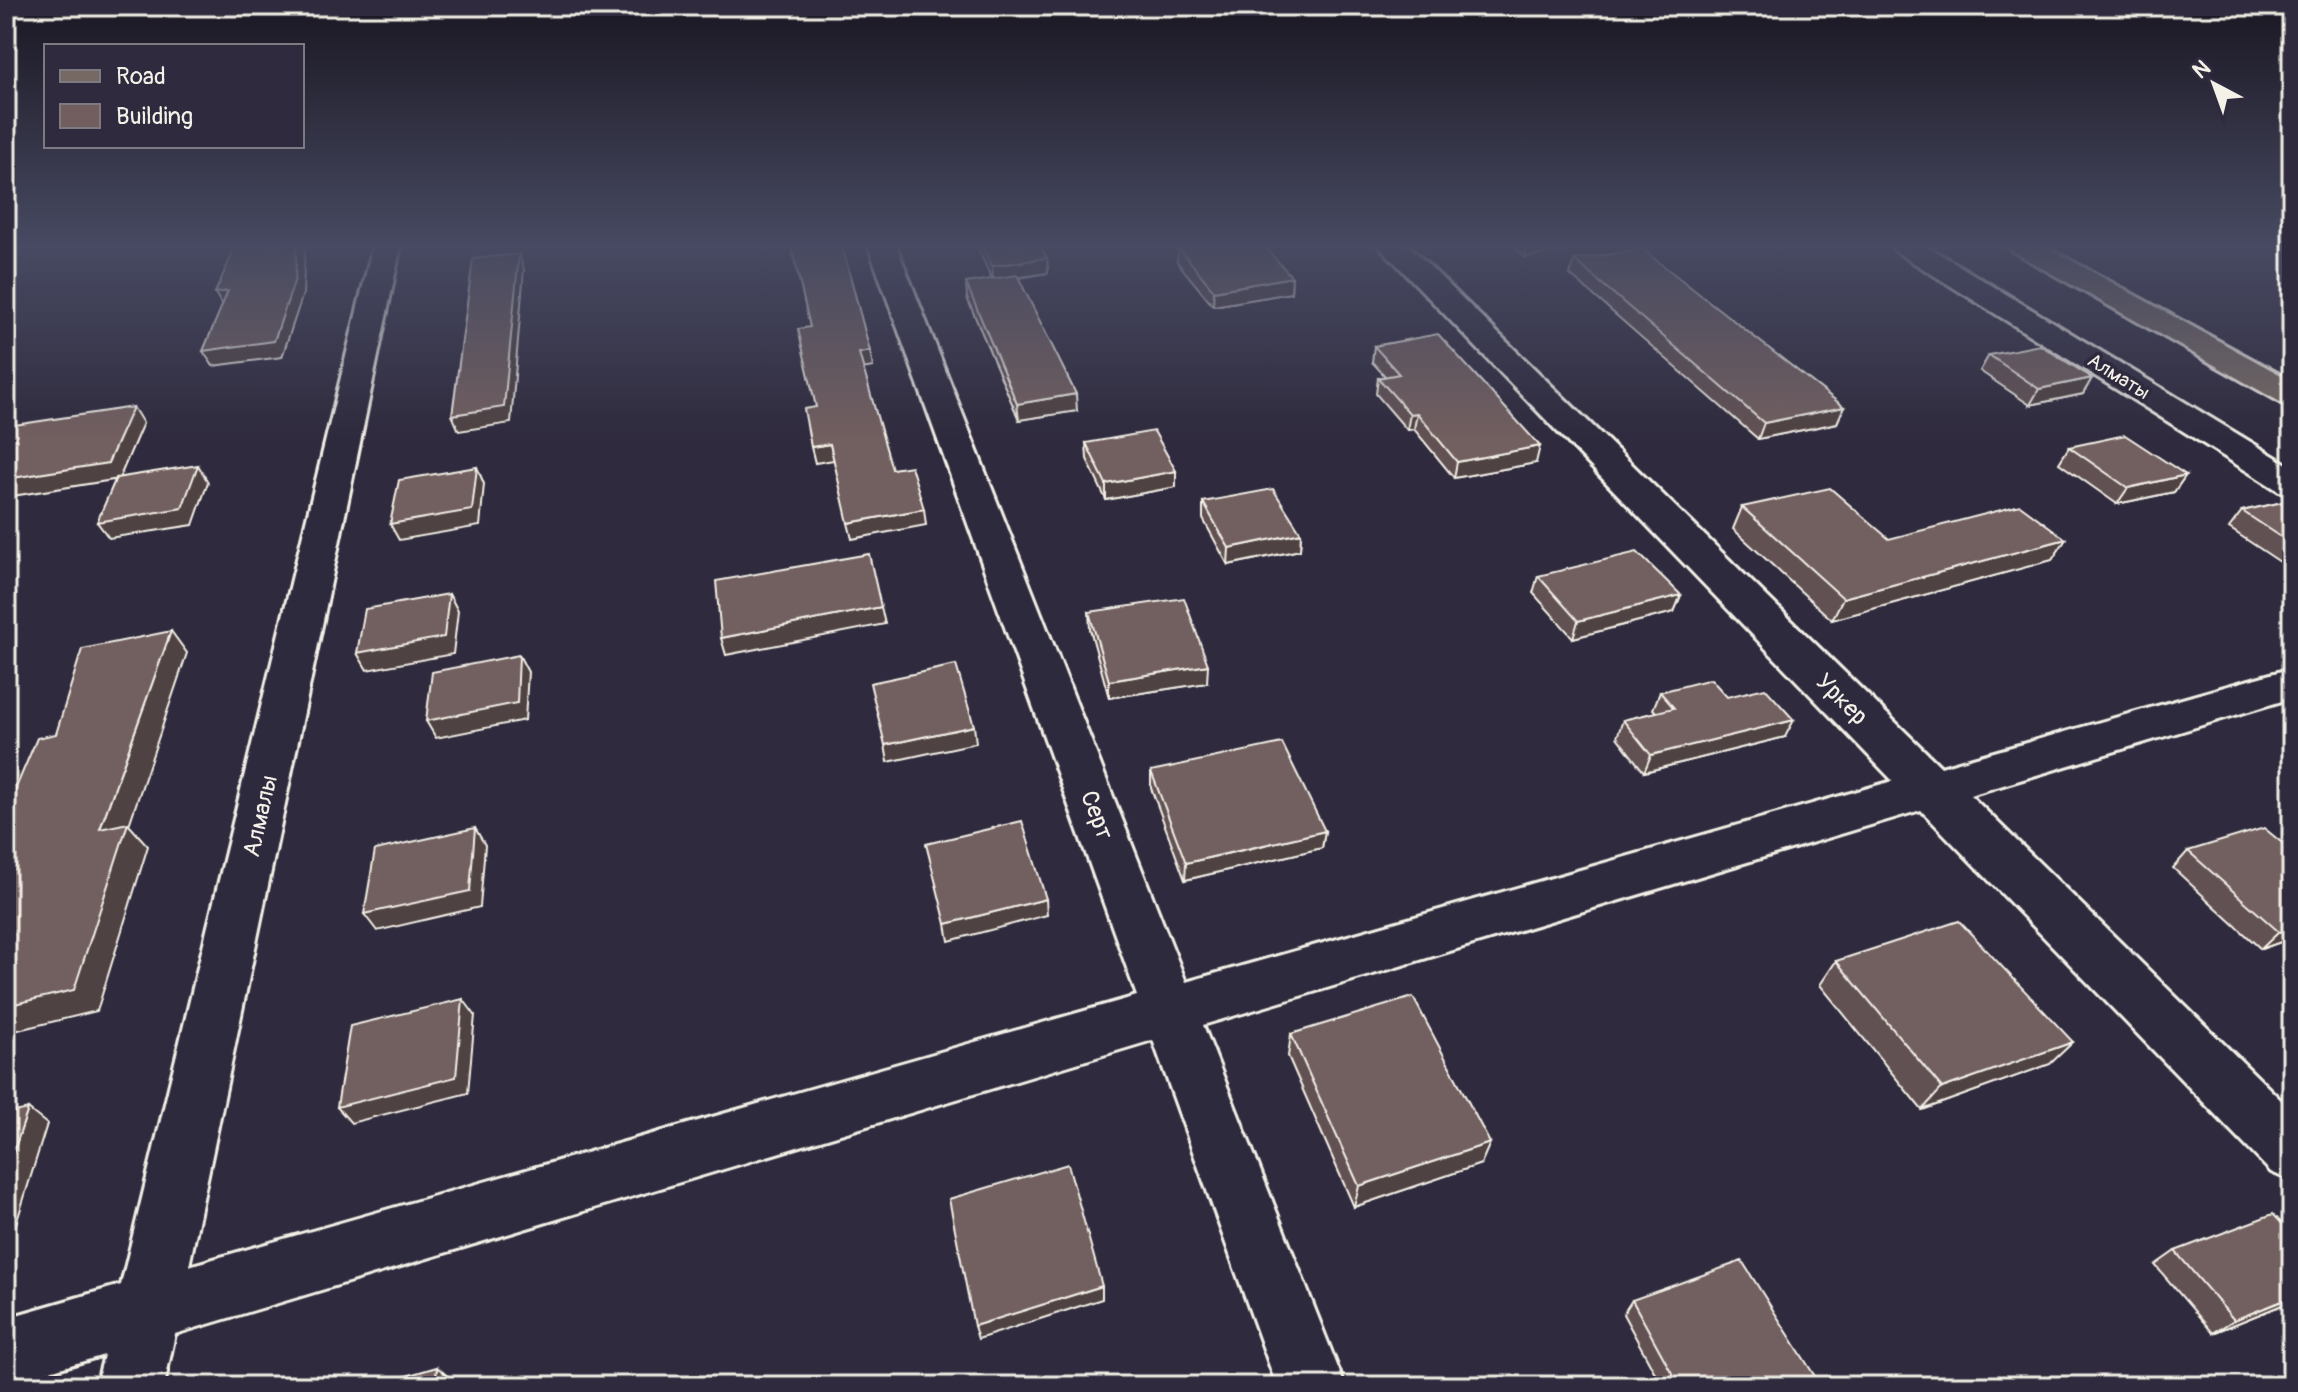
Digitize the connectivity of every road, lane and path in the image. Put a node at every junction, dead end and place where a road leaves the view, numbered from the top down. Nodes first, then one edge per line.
1 (372, 310) edge
2 (907, 310) edge
3 (1456, 310) edge
4 (2011, 310) edge
5 (2139, 310) edge
6 (2184, 310) edge
7 (2292, 369) edge
8 (2292, 395) edge
9 (2292, 483) edge
10 (2292, 683) edge
11 (1931, 789) junction
12 (1171, 1010) junction
13 (2292, 1152) edge
14 (148, 1309) junction
15 (6, 1351) edge
16 (130, 1386) edge
17 (1311, 1386) edge

1 - 14 street, Алмалы
2 - 12 street, Серт
3 - 11 street, Уркер
4 - 9 street, Алматы
5 - 8 main road
6 - 7 main road
10 - 11 street
11 - 12 street
11 - 13 street, Уркер
12 - 14 street
12 - 17 street, Серт
14 - 15 street
14 - 16 street, Алмалы

